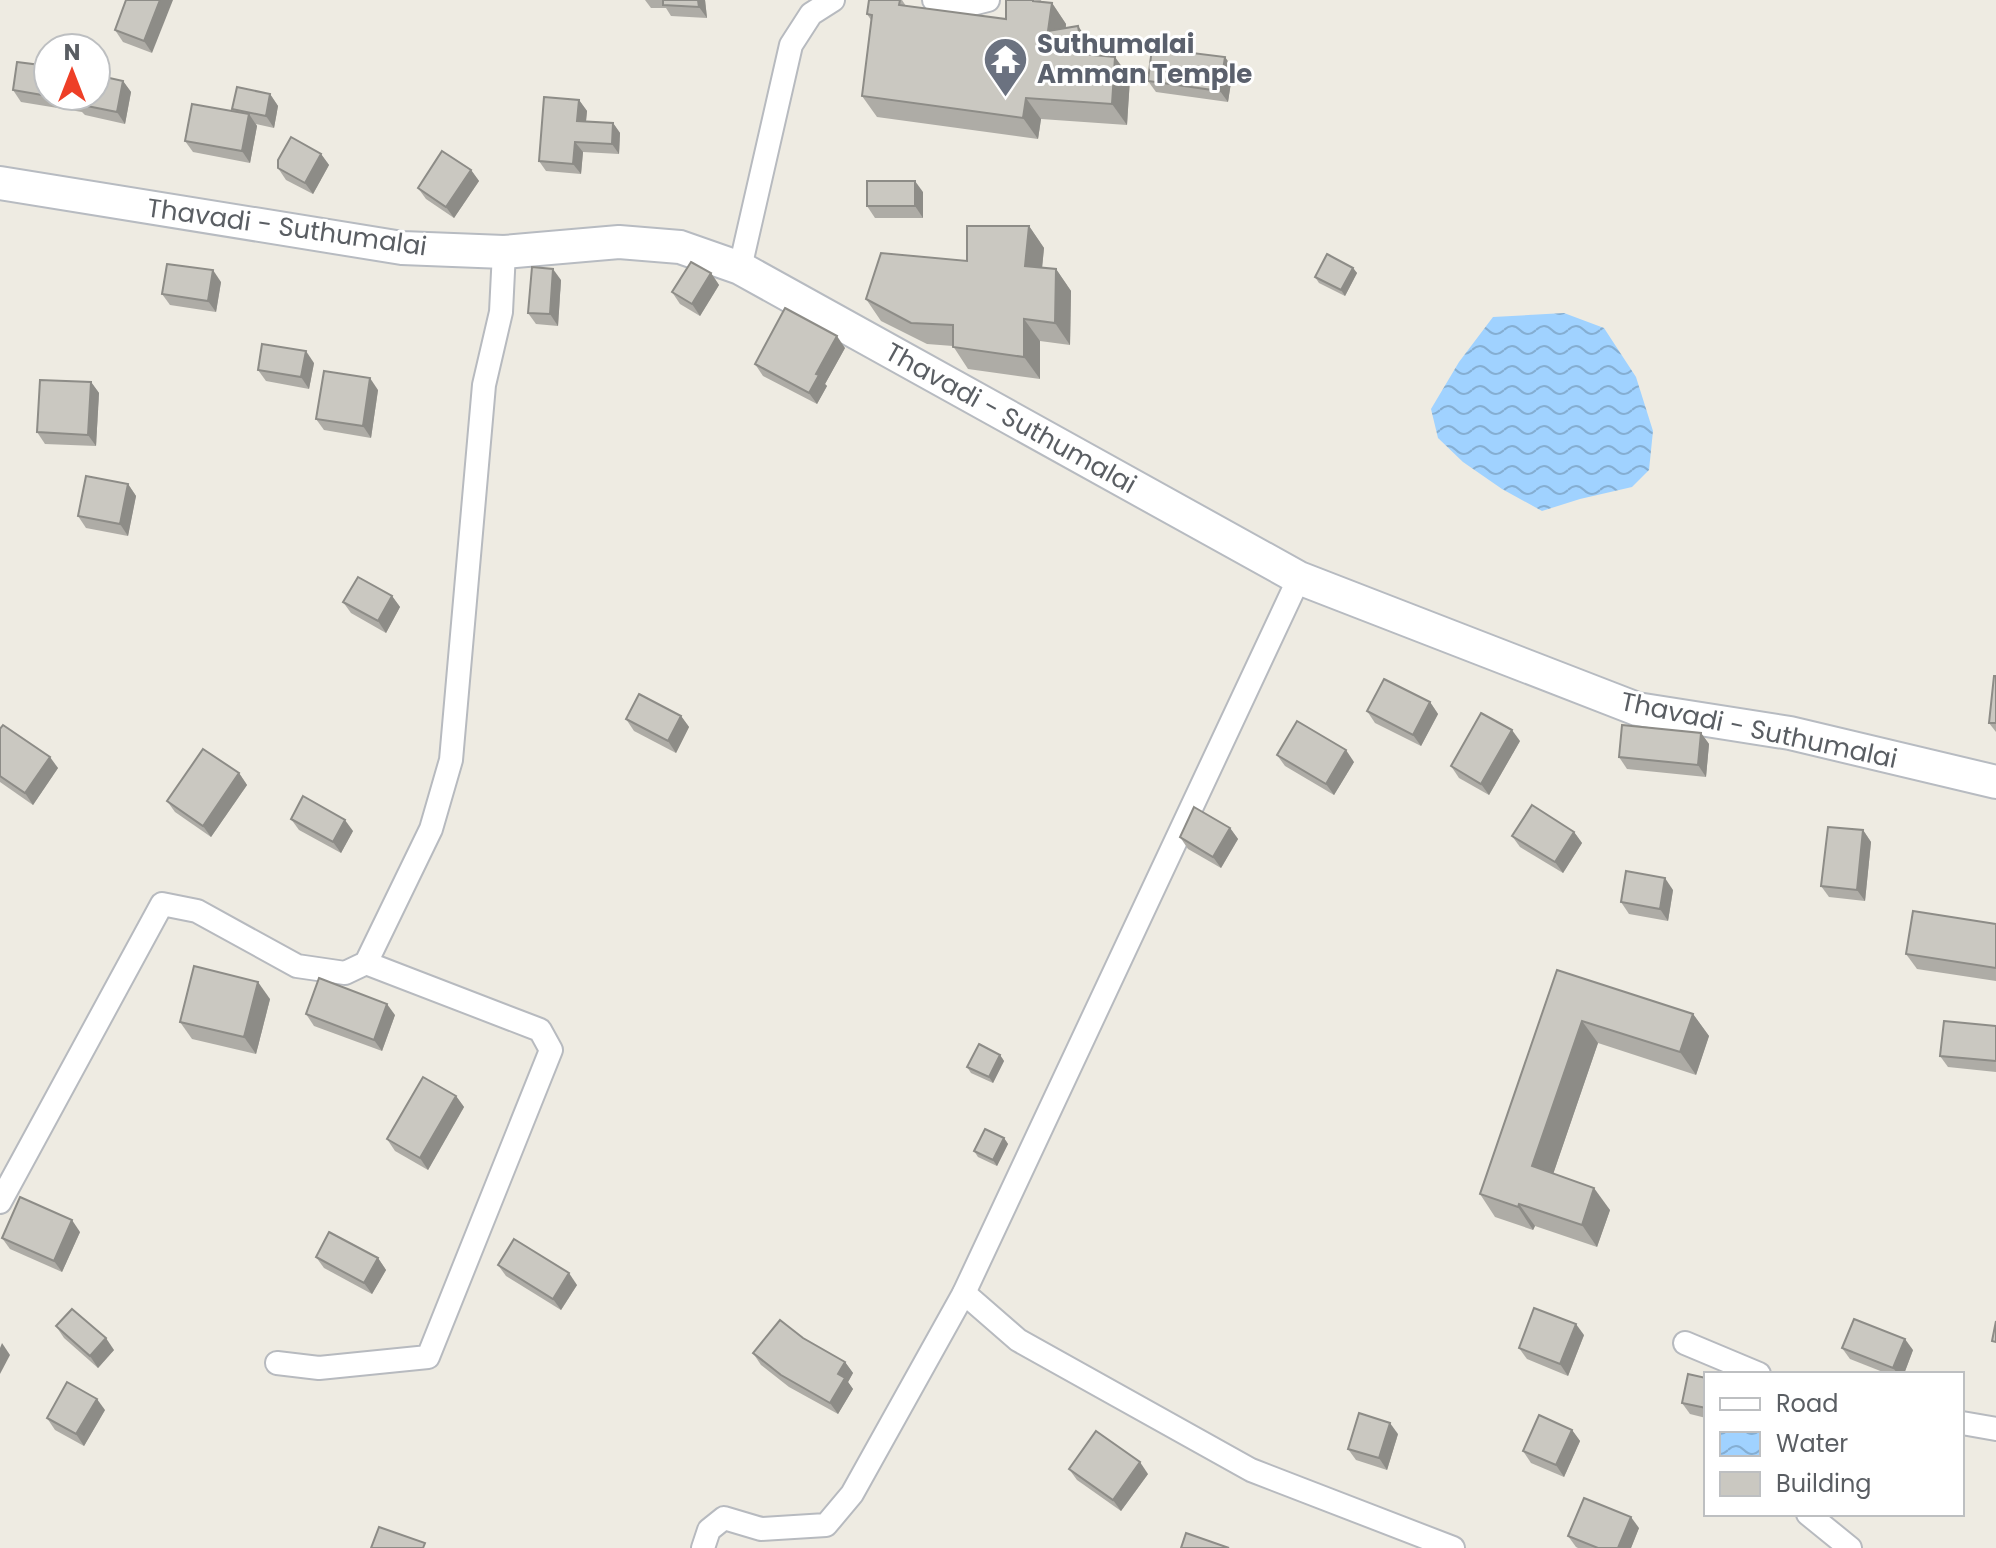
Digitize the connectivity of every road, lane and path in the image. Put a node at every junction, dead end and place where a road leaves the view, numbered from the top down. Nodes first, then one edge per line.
1 (833, 0) edge
2 (934, 0) edge
3 (988, 0) edge
4 (806, 7) edge
5 (0, 183) edge
6 (504, 252) junction
7 (740, 268) junction
8 (1299, 578) junction
9 (1996, 782) edge
10 (366, 963) junction
11 (0, 1202) edge
12 (964, 1293) junction
13 (1685, 1343) dead end
14 (277, 1363) dead end
15 (1754, 1372) edge
16 (1964, 1423) edge
17 (1996, 1429) edge
18 (1810, 1516) edge
19 (703, 1548) edge
20 (1453, 1548) edge
21 (1850, 1548) edge

1 - 4 street
2 - 3 street
4 - 7 street
5 - 6 main road, Thavadi - Suthumalai
6 - 7 main road, Thavadi - Suthumalai
6 - 10 street
7 - 8 main road, Thavadi - Suthumalai
8 - 9 main road, Thavadi - Suthumalai
8 - 12 street
10 - 11 street
10 - 14 street
12 - 19 street
12 - 20 street
13 - 15 street
16 - 17 street
18 - 21 street

